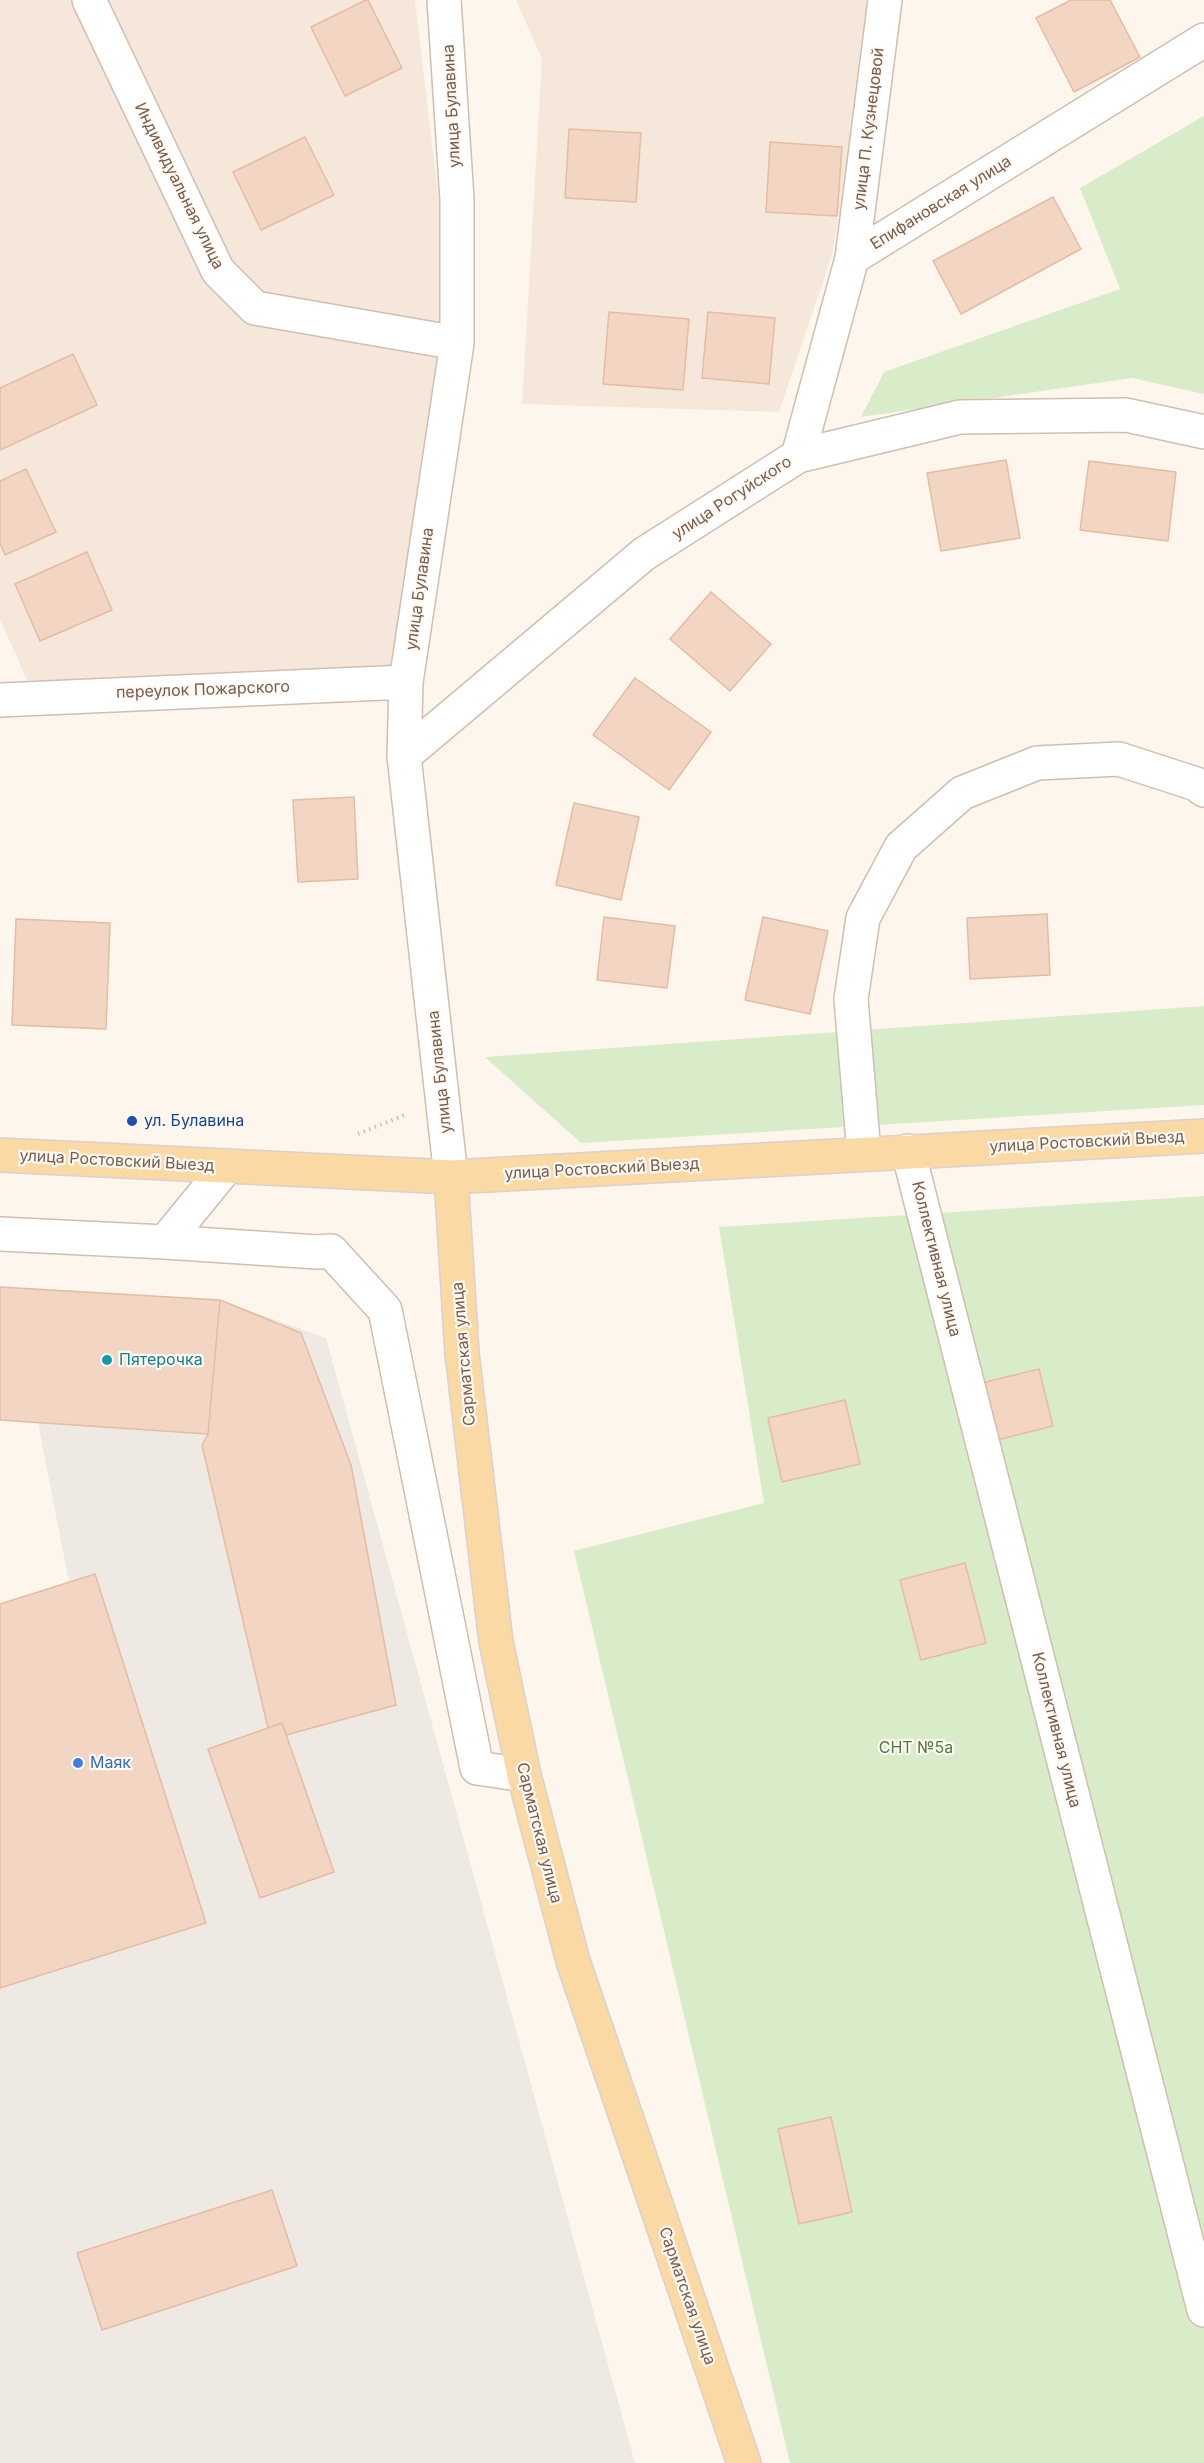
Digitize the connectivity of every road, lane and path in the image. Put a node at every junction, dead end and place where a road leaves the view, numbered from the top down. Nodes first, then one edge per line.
1 (89, 0) edge
2 (444, 0) edge
3 (885, 0) edge
4 (1204, 40) edge
5 (852, 258) junction
6 (457, 342) junction
7 (1204, 432) edge
8 (798, 456) junction
9 (406, 682) junction
10 (0, 700) edge
11 (404, 756) junction
12 (1204, 790) edge
13 (1204, 1136) edge
14 (908, 1151) junction
15 (864, 1153) junction
16 (0, 1155) edge
17 (227, 1166) junction
18 (452, 1177) junction
19 (0, 1234) edge
20 (165, 1242) junction
21 (524, 1775) junction
22 (1204, 2310) edge
23 (744, 2463) edge

1 - 6 street, Индивидуальная улица
2 - 6 street, улица Булавина
3 - 5 street, улица П. Кузнецовой
4 - 5 street, Епифановская улица
5 - 8 street, Епифановская улица
6 - 9 street, улица Булавина
7 - 8 street, улица Рогуйского
8 - 11 street, улица Рогуйского
9 - 10 street, переулок Пожарского
9 - 11 street, улица Булавина
11 - 18 street, улица Булавина
12 - 15 street
13 - 14 main road, улица Ростовский Выезд
14 - 15 main road, улица Ростовский Выезд
14 - 22 street, Коллективная улица
15 - 18 main road, улица Ростовский Выезд
16 - 17 main road, улица Ростовский Выезд
17 - 18 main road, улица Ростовский Выезд
17 - 20 street
18 - 21 main road, Сарматская улица
19 - 20 street
20 - 21 street
21 - 23 main road, Сарматская улица

